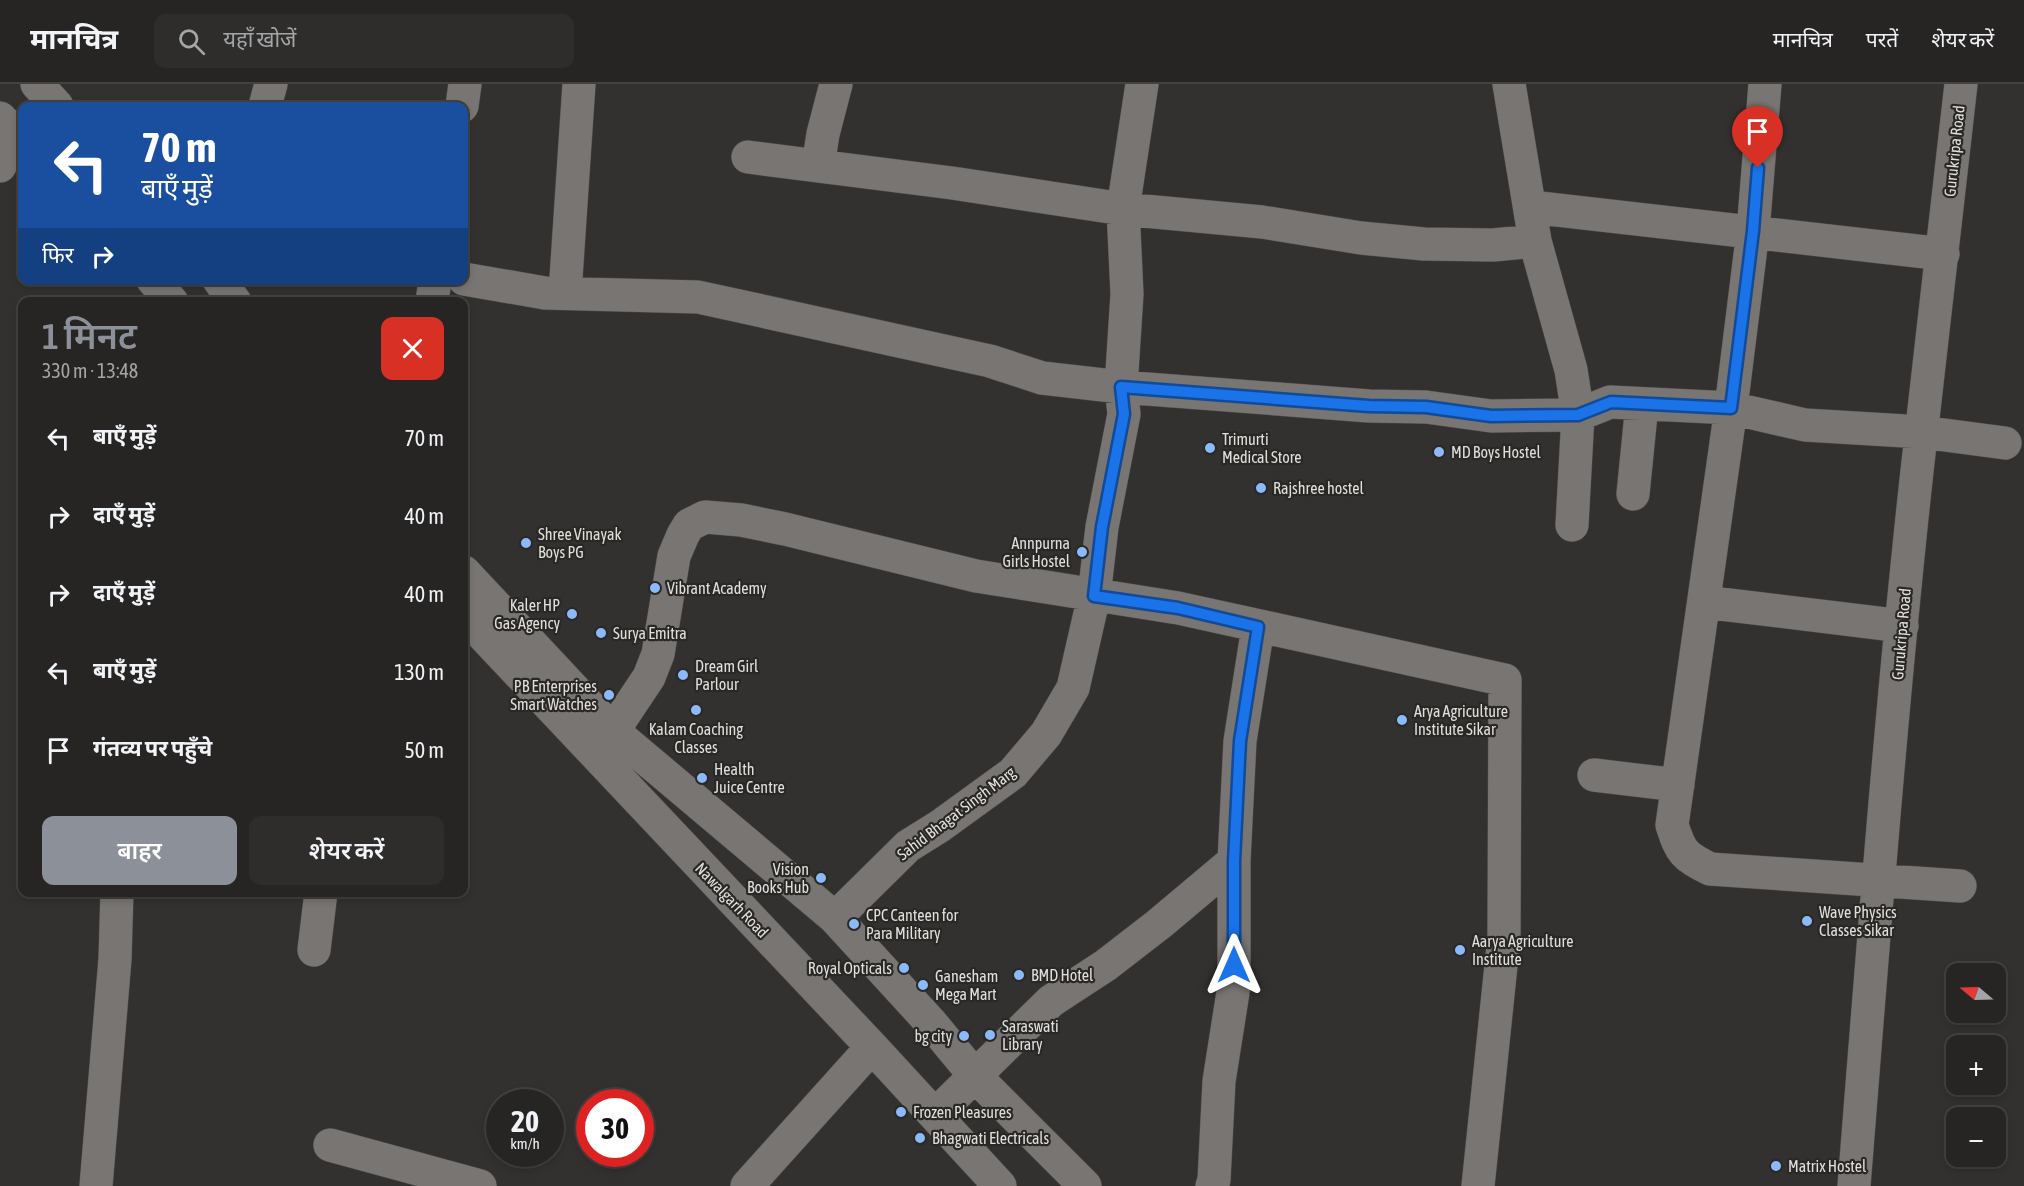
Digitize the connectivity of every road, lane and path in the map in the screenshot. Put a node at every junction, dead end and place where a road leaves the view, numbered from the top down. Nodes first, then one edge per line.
1 (37, 84) edge
2 (272, 84) edge
3 (465, 84) edge
4 (579, 84) edge
5 (836, 84) edge
6 (1143, 84) edge
7 (1509, 84) edge
8 (1765, 84) edge
9 (1959, 84) edge
10 (53, 102) edge
11 (266, 102) edge
12 (463, 102) edge
13 (16, 134) edge
14 (748, 157) dead end
15 (0, 166) edge
16 (818, 166) junction
17 (1531, 207) junction
18 (1123, 209) junction
19 (1753, 231) junction
20 (1536, 241) junction
21 (1943, 254) junction
22 (468, 280) edge
23 (565, 293) junction
24 (1121, 387) junction
25 (1642, 404) junction
26 (1731, 408) junction
27 (1578, 415) junction
28 (1922, 432) junction
29 (2006, 443) dead end
30 (1633, 494) dead end
31 (1572, 525) dead end
32 (468, 576) edge
33 (1094, 596) junction
34 (1704, 602) junction
35 (468, 619) edge
36 (1902, 626) junction
37 (1258, 627) junction
38 (613, 731) junction
39 (1594, 775) dead end
40 (1678, 785) junction
41 (1234, 861) junction
42 (1878, 880) junction
43 (1960, 886) dead end
44 (117, 897) edge
45 (320, 897) edge
46 (835, 918) junction
47 (314, 950) dead end
48 (872, 1047) junction
49 (975, 1076) junction
50 (935, 1115) junction
51 (330, 1146) dead end
52 (992, 1182) edge
53 (96, 1186) edge
54 (480, 1186) edge
55 (747, 1186) edge
56 (1085, 1186) edge
57 (1212, 1186) edge
58 (1478, 1186) edge
59 (1854, 1186) edge

1 - 10 street
2 - 11 street
3 - 12 street
4 - 23 street
5 - 16 street
6 - 18 street, Sahid Bhagat Singh Marg
7 - 17 street
8 - 19 street
9 - 21 street, Gurukripa Road
13 - 15 street
14 - 16 street
16 - 18 street
17 - 19 street
17 - 20 street
18 - 20 street
18 - 24 street, Sahid Bhagat Singh Marg
19 - 21 street
19 - 26 street
20 - 27 street
21 - 28 street, Gurukripa Road
22 - 23 street
23 - 24 street
24 - 27 street
24 - 33 street, Sahid Bhagat Singh Marg
25 - 26 street
25 - 27 street
25 - 30 street
26 - 28 street
26 - 34 street
27 - 31 street
28 - 29 street
28 - 36 street, Gurukripa Road
32 - 38 street
33 - 37 street
33 - 38 street
33 - 46 street, Sahid Bhagat Singh Marg
34 - 36 street
34 - 40 street
35 - 48 street, Nawalgarh Road
36 - 42 street, Gurukripa Road
37 - 41 street
37 - 58 street
38 - 46 street
39 - 40 street
40 - 42 street
41 - 49 street
41 - 57 street
42 - 43 street
42 - 59 street, Gurukripa Road
44 - 53 street
45 - 47 street
46 - 49 street
48 - 50 street, Nawalgarh Road
48 - 55 street
49 - 50 street
49 - 56 street
50 - 52 street, Nawalgarh Road
51 - 54 street

